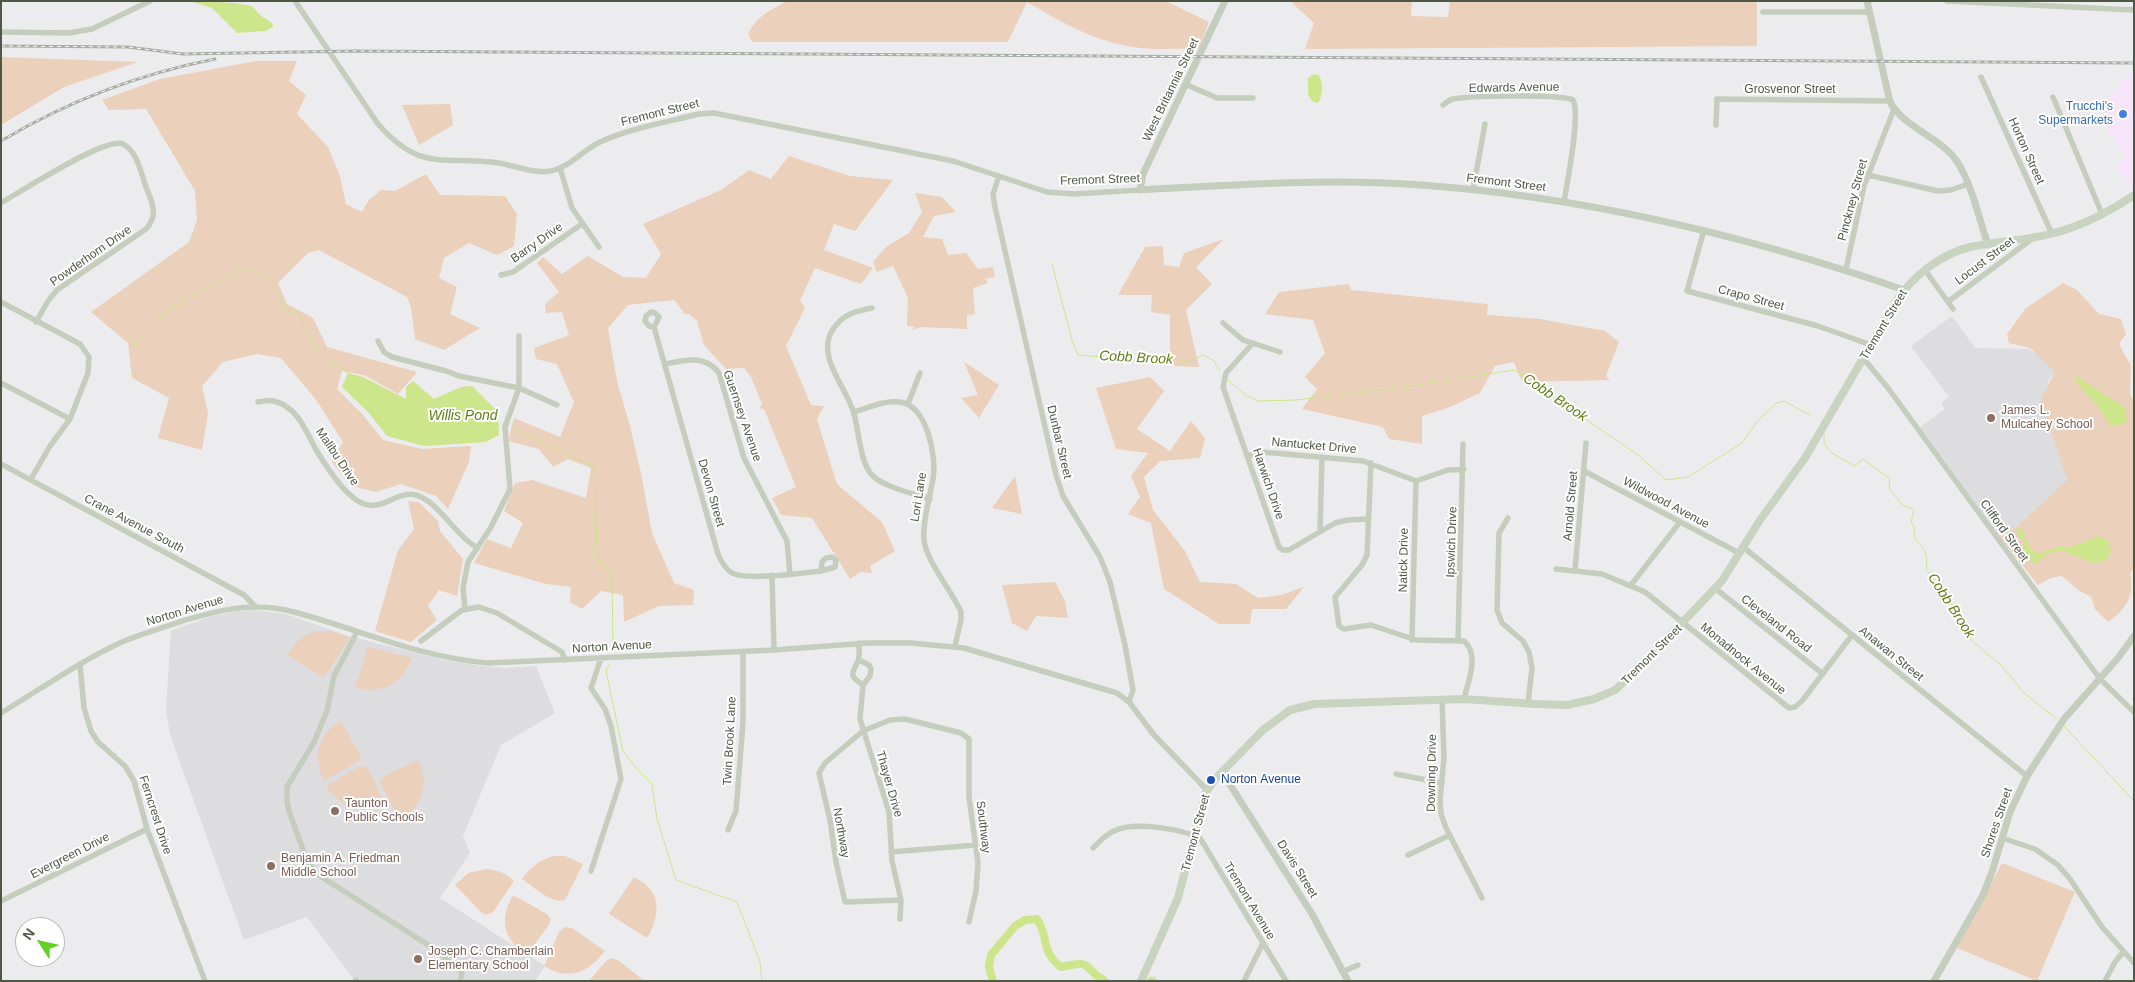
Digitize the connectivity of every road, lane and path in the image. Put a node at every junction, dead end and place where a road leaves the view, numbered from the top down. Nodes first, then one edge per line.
1 (150, 1) edge
2 (295, 1) edge
3 (1225, 1) edge
4 (1867, 1) edge
5 (1947, 1) edge
6 (2134, 10) edge
7 (1763, 12) dead end
8 (1869, 12) junction
9 (1, 32) edge
10 (1981, 77) dead end
11 (1185, 84) junction
12 (2053, 97) dead end
13 (1253, 98) dead end
14 (1889, 101) junction
15 (1443, 105) dead end
16 (1894, 109) junction
17 (1485, 124) dead end
18 (1716, 125) dead end
19 (560, 168) junction
20 (1868, 175) junction
21 (999, 176) junction
22 (1968, 184) junction
23 (1140, 190) junction
24 (1473, 190) junction
25 (2134, 195) edge
26 (1564, 202) junction
27 (1, 203) edge
28 (2102, 214) junction
29 (582, 224) junction
30 (1704, 230) junction
31 (2052, 234) junction
32 (2034, 237) junction
33 (1988, 245) junction
34 (599, 246) dead end
35 (1846, 269) junction
36 (1925, 270) junction
37 (501, 275) dead end
38 (1904, 290) junction
39 (1948, 301) junction
40 (1, 302) edge
41 (872, 308) dead end
42 (1954, 309) dead end
43 (36, 322) junction
44 (1223, 323) dead end
45 (654, 327) dead end
46 (519, 336) dead end
47 (378, 341) dead end
48 (1253, 343) junction
49 (1871, 344) junction
50 (1280, 352) dead end
51 (1863, 358) junction
52 (666, 364) junction
53 (920, 373) dead end
54 (1, 383) edge
55 (519, 388) junction
56 (258, 402) dead end
57 (908, 404) junction
58 (557, 406) dead end
59 (854, 412) junction
60 (70, 419) junction
61 (1586, 443) dead end
62 (1463, 444) dead end
63 (1248, 456) junction
64 (1322, 457) junction
65 (1371, 463) junction
66 (1, 464) edge
67 (1464, 469) junction
68 (1584, 471) junction
69 (31, 480) junction
70 (1416, 481) junction
71 (930, 499) junction
72 (1508, 518) dead end
73 (1368, 519) junction
74 (1680, 522) junction
75 (1320, 531) junction
76 (476, 547) junction
77 (1741, 550) junction
78 (1556, 569) dead end
79 (1575, 570) junction
80 (821, 571) dead end
81 (790, 574) junction
82 (772, 575) junction
83 (1631, 585) junction
84 (1716, 589) junction
85 (255, 606) junction
86 (465, 608) junction
87 (1683, 623) junction
88 (357, 632) junction
89 (1852, 635) junction
90 (2134, 637) edge
91 (1412, 640) junction
92 (1458, 640) junction
93 (421, 641) dead end
94 (859, 643) junction
95 (955, 646) junction
96 (774, 650) junction
97 (744, 652) junction
98 (601, 658) junction
99 (565, 660) junction
100 (859, 660) junction
101 (80, 665) junction
102 (1823, 674) junction
103 (2100, 679) junction
104 (863, 684) junction
105 (1442, 699) junction
106 (1464, 699) junction
107 (1129, 702) junction
108 (1528, 704) junction
109 (2134, 712) edge
110 (1, 713) edge
111 (863, 731) junction
112 (1222, 772) junction
113 (1396, 774) dead end
114 (2027, 776) junction
115 (1442, 783) junction
116 (1207, 790) junction
117 (147, 829) junction
118 (728, 830) dead end
119 (1450, 835) junction
120 (1193, 836) junction
121 (2002, 838) junction
122 (976, 845) junction
123 (1093, 848) dead end
124 (891, 852) junction
125 (1408, 855) dead end
126 (591, 871) dead end
127 (1482, 898) dead end
128 (901, 900) junction
129 (1, 901) edge
130 (900, 919) dead end
131 (969, 922) dead end
132 (1263, 942) junction
133 (2123, 952) junction
134 (2134, 963) edge
135 (1358, 965) dead end
136 (1342, 972) junction
137 (204, 980) edge
138 (460, 981) edge
139 (1141, 981) edge
140 (1244, 981) edge
141 (1286, 981) edge
142 (1348, 981) edge
143 (1934, 981) edge
144 (2105, 981) edge

1 - 9 street
2 - 19 street, Fremont Street
3 - 11 street, West Britannia Street
4 - 8 street
5 - 6 street
7 - 8 street
8 - 14 street
10 - 31 street, Horton Street
11 - 13 street
11 - 23 street, West Britannia Street
12 - 28 street
14 - 16 street
14 - 18 street, Grosvenor Street
15 - 26 street, Edwards Avenue
16 - 20 street, Pinckney Street
16 - 22 street
17 - 24 street
19 - 21 street, Fremont Street
19 - 29 street
20 - 22 street
20 - 35 street, Pinckney Street
21 - 23 street, Fremont Street
21 - 107 street, Dunbar Street
22 - 33 street
23 - 24 street, Fremont Street
24 - 26 street, Fremont Street
25 - 28 main road, Tremont Street
26 - 30 street, Fremont Street
27 - 43 street, Powderhorn Drive
28 - 31 main road, Tremont Street
29 - 34 street
29 - 37 street, Barry Drive
30 - 35 street, Fremont Street
30 - 49 street, Crapo Street
31 - 32 main road, Tremont Street
32 - 33 main road, Tremont Street
32 - 39 street, Locust Street
33 - 36 main road, Tremont Street
35 - 38 street, Fremont Street
36 - 38 main road, Tremont Street
36 - 39 street
38 - 49 main road, Tremont Street
39 - 42 street
40 - 43 street
41 - 59 street
43 - 60 street
44 - 48 street
45 - 52 street, Devon Street
46 - 55 street
47 - 55 street
48 - 50 street
48 - 63 street, Harwich Drive
49 - 51 main road, Tremont Street
51 - 77 main road, Tremont Street
51 - 103 street, Clifford Street
52 - 81 street, Guernsey Avenue
52 - 82 street, Devon Street
53 - 57 street
54 - 60 street
55 - 58 street
55 - 76 street
56 - 76 street, Malibu Drive
57 - 59 street
57 - 71 street, Lori Lane
59 - 71 street
60 - 69 street
61 - 68 street, Arnold Street
62 - 67 street, Ipswich Drive
63 - 64 street, Nantucket Drive
63 - 75 street, Harwich Drive
64 - 65 street, Nantucket Drive
64 - 75 street
65 - 70 street, Nantucket Drive
65 - 73 street
66 - 69 street, Crane Avenue South
67 - 70 street
67 - 92 street, Ipswich Drive
68 - 74 street, Wildwood Avenue
68 - 79 street, Arnold Street
69 - 85 street, Crane Avenue South
70 - 91 street, Natick Drive
71 - 95 street, Lori Lane
72 - 108 street
73 - 75 street, Harwich Drive
73 - 91 street
74 - 77 street, Wildwood Avenue
74 - 83 street
76 - 86 street
77 - 84 main road, Tremont Street
77 - 89 street, Anawan Street
78 - 79 street, Monadnock Avenue
79 - 83 street, Monadnock Avenue
80 - 81 street, Devon Street
81 - 82 street, Devon Street
82 - 96 street
83 - 87 street, Monadnock Avenue
84 - 87 main road, Tremont Street
84 - 102 street, Cleveland Road
85 - 88 street, Norton Avenue
85 - 101 street, Norton Avenue
86 - 93 street
86 - 99 street
87 - 102 street, Monadnock Avenue
87 - 108 main road, Tremont Street
88 - 99 street, Norton Avenue
88 - 138 street
89 - 102 street
89 - 114 street, Anawan Street
90 - 103 street, Shores Street
91 - 92 street
92 - 106 street
94 - 95 street, Norton Avenue
94 - 96 street, Norton Avenue
94 - 100 street, Thayer Drive
95 - 107 street, Norton Avenue
96 - 97 street, Norton Avenue
97 - 98 street, Norton Avenue
97 - 118 street, Twin Brook Lane
98 - 99 street, Norton Avenue
98 - 126 street
100 - 104 street, Thayer Drive
100 - 104 street, Thayer Drive
101 - 110 street, Norton Avenue
101 - 117 street, Ferncrest Drive
103 - 109 street, Clifford Street
103 - 114 street, Shores Street
104 - 111 street, Thayer Drive
105 - 106 main road, Tremont Street
105 - 112 main road, Tremont Street
105 - 115 street, Downing Drive
106 - 108 main road, Tremont Street
107 - 116 street, Norton Avenue
111 - 122 street, Southway
111 - 124 street, Thayer Drive
111 - 128 street, Northway
112 - 116 main road, Tremont Street
112 - 136 street, Davis Street
113 - 115 street
114 - 121 street, Shores Street
115 - 119 street, Downing Drive
116 - 120 main road, Tremont Street
117 - 129 street, Evergreen Drive
117 - 137 street, Ferncrest Drive
119 - 125 street
119 - 127 street, Downing Drive
120 - 123 street
120 - 132 street, Tremont Avenue
120 - 139 main road, Tremont Street
121 - 133 street
121 - 143 street, Shores Street
122 - 124 street
122 - 131 street, Southway
124 - 128 street, Thayer Drive
128 - 130 street, Thayer Drive
132 - 140 street
132 - 141 street, Tremont Avenue
133 - 134 street
133 - 144 street
135 - 136 street
136 - 142 street, Davis Street

